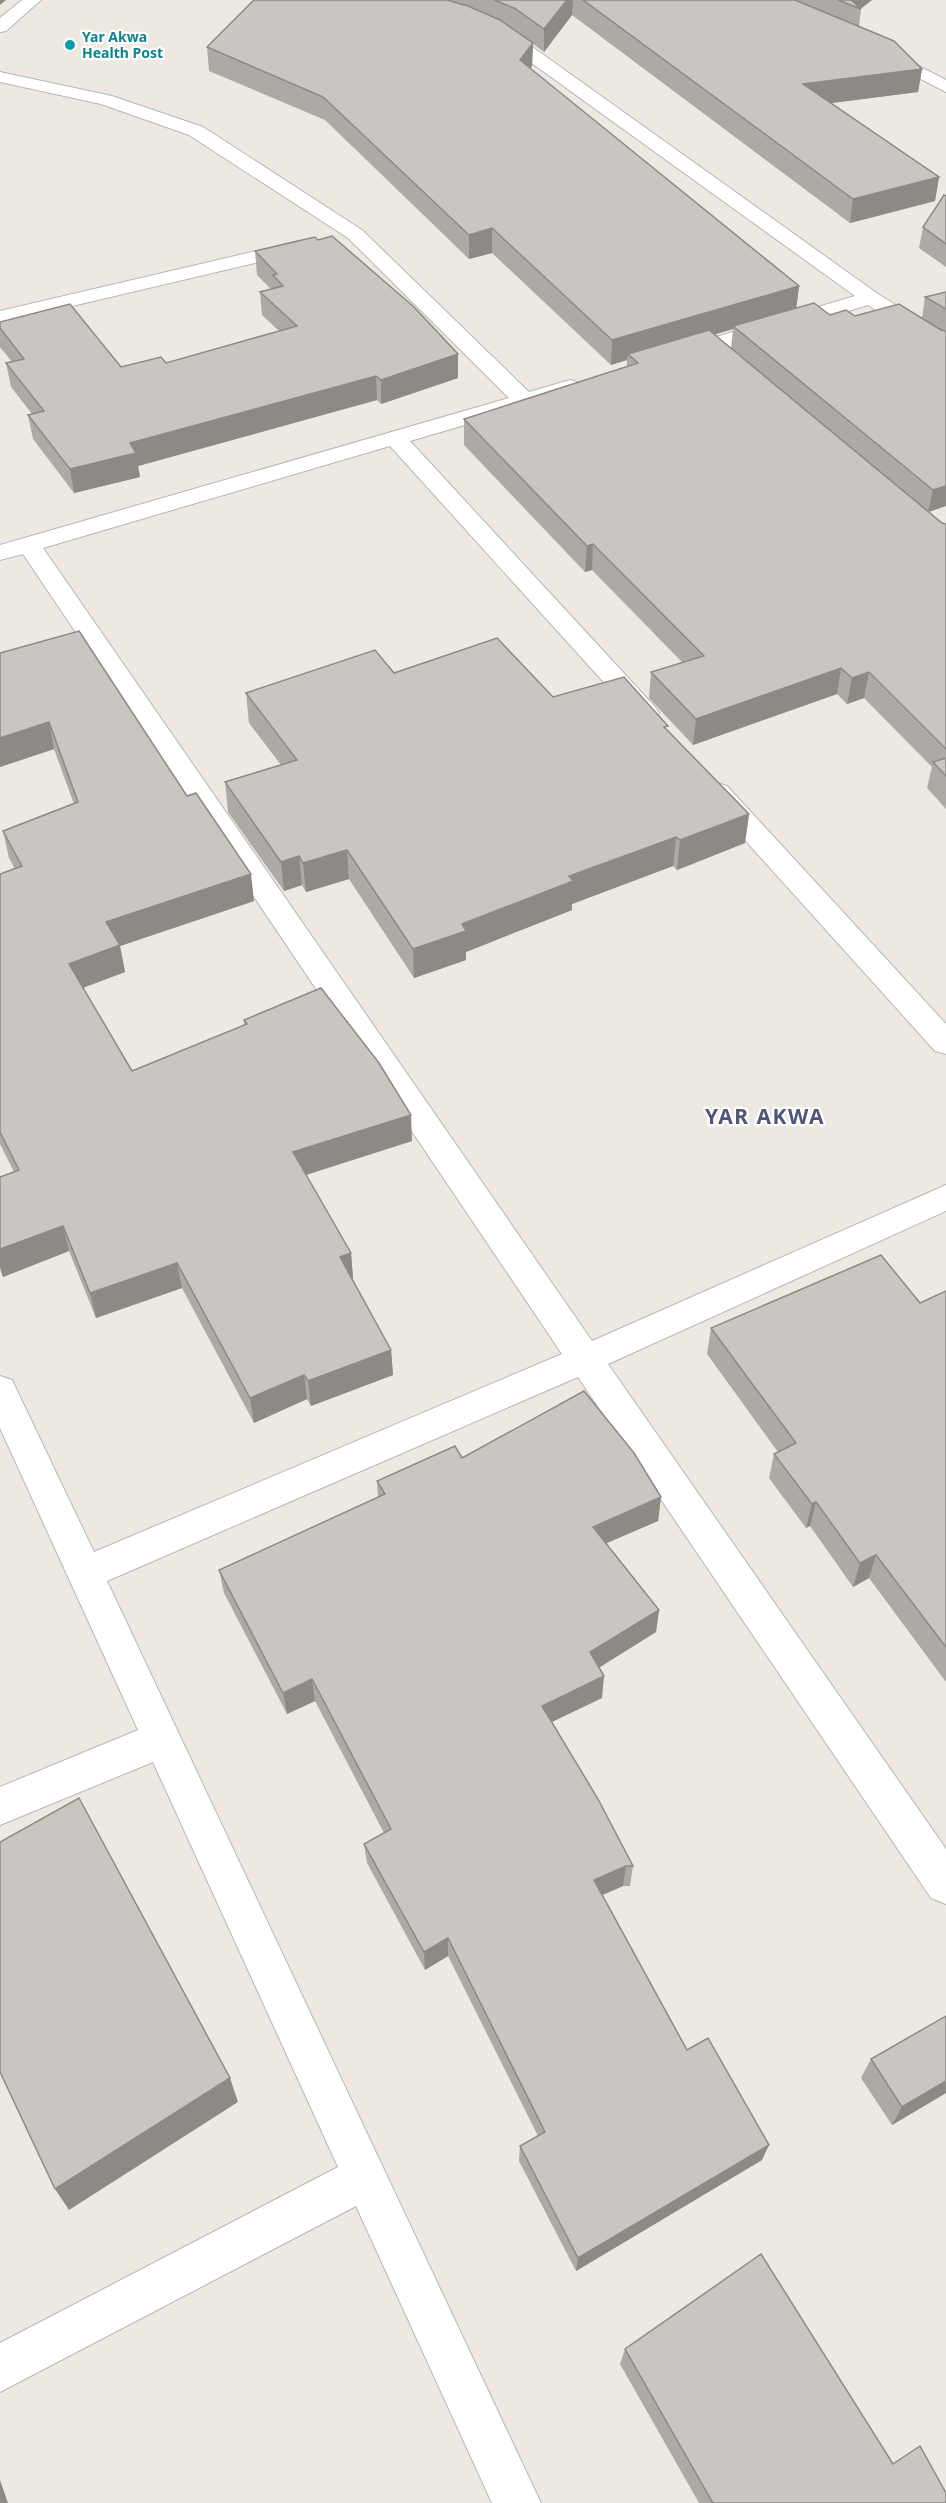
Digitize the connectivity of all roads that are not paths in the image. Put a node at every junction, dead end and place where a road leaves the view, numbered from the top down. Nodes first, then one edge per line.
1 (32, 0) edge
2 (475, 23) edge
3 (0, 27) edge
4 (864, 44) edge
5 (0, 77) edge
6 (944, 83) edge
7 (355, 234) junction
8 (871, 298) junction
9 (0, 317) edge
10 (946, 345) edge
11 (712, 346) junction
12 (730, 361) edge
13 (657, 362) edge
14 (590, 381) edge
15 (524, 400) junction
16 (395, 438) junction
17 (14, 549) edge
18 (659, 727) edge
19 (699, 771) edge
20 (946, 1043) edge
21 (946, 1197) edge
22 (586, 1359) junction
23 (0, 1390) edge
24 (85, 1573) junction
25 (162, 1739) junction
26 (0, 1806) edge
27 (946, 1884) edge
28 (366, 2177) junction
29 (0, 2368) edge
30 (517, 2503) edge

1 - 3 street
2 - 8 street
4 - 6 street
5 - 7 street
7 - 9 street
7 - 15 street
8 - 10 street
8 - 11 street
11 - 12 street
11 - 13 street
14 - 15 street
15 - 16 street
16 - 17 street
16 - 18 street
17 - 22 street
19 - 20 street
21 - 22 street
22 - 24 street
22 - 27 street
23 - 24 street
24 - 25 street
25 - 26 street
25 - 28 street
28 - 29 street
28 - 30 street

